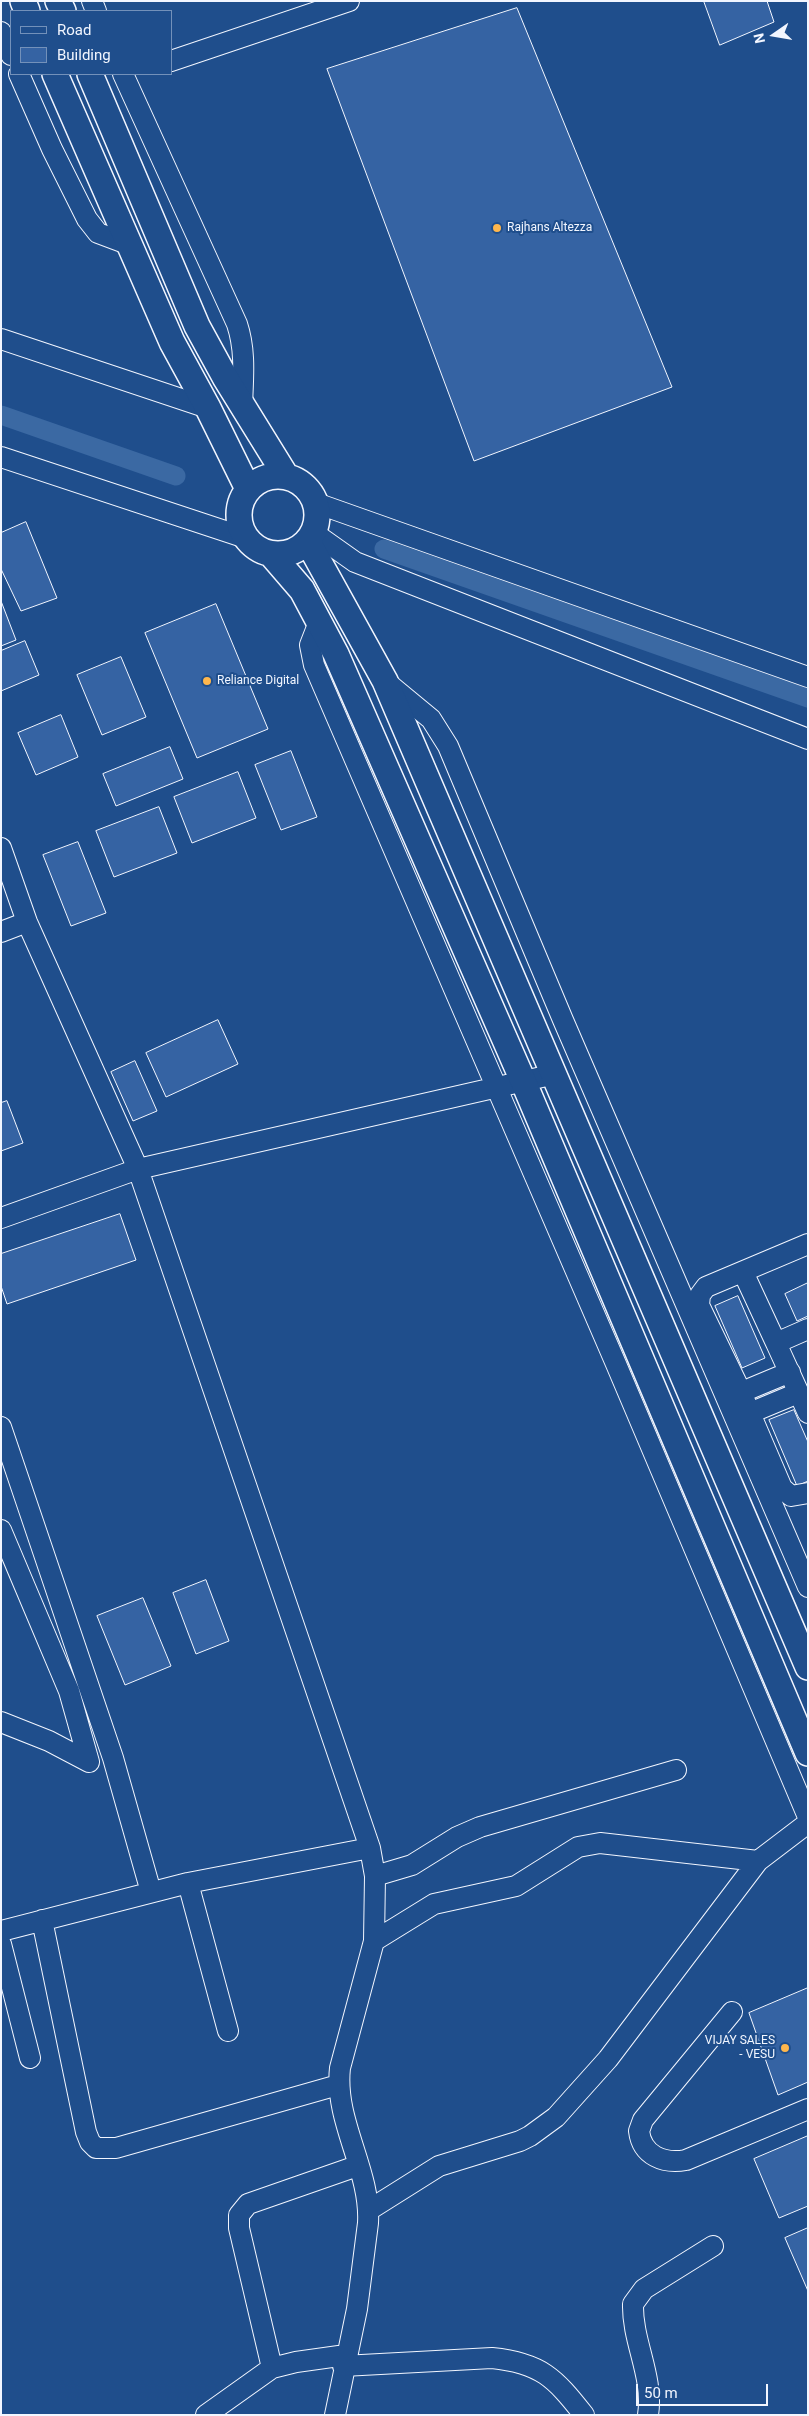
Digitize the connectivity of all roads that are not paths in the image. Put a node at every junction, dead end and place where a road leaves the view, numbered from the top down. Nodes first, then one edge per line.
1 (349, 1) edge
2 (1, 32) edge
3 (10, 53) edge
4 (172, 61) edge
5 (19, 75) edge
6 (55, 75) edge
7 (127, 75) edge
8 (93, 80) edge
9 (130, 245) junction
10 (1, 339) edge
11 (242, 406) junction
12 (208, 408) junction
13 (1, 457) edge
14 (286, 476) junction
15 (248, 489) junction
16 (316, 503) junction
17 (311, 537) junction
18 (246, 538) junction
19 (271, 554) junction
20 (319, 622) junction
21 (808, 677) edge
22 (385, 681) junction
23 (808, 739) edge
24 (1, 848) edge
25 (27, 922) junction
26 (1, 932) edge
27 (555, 1074) junction
28 (524, 1083) junction
29 (495, 1089) junction
30 (138, 1169) junction
31 (1, 1218) edge
32 (808, 1244) edge
33 (743, 1272) junction
34 (808, 1329) edge
35 (776, 1343) junction
36 (790, 1372) junction
37 (798, 1393) junction
38 (734, 1396) junction
39 (808, 1414) edge
40 (743, 1416) junction
41 (1, 1427) edge
42 (808, 1493) edge
43 (32, 1520) junction
44 (1, 1529) edge
45 (808, 1587) edge
46 (808, 1667) edge
47 (1, 1722) edge
48 (808, 1753) edge
49 (676, 1770) dead end
50 (808, 1817) edge
51 (808, 1823) edge
52 (370, 1848) junction
53 (758, 1861) junction
54 (375, 1876) junction
55 (188, 1883) junction
56 (151, 1892) junction
57 (42, 1920) junction
58 (1, 1931) edge
59 (374, 1941) junction
60 (1, 1944) edge
61 (732, 2012) dead end
62 (228, 2031) dead end
63 (30, 2058) dead end
64 (338, 2085) junction
65 (808, 2109) edge
66 (357, 2166) junction
67 (369, 2210) junction
68 (713, 2246) dead end
69 (345, 2361) junction
70 (272, 2368) junction
71 (206, 2415) edge
72 (335, 2415) edge
73 (584, 2415) edge
74 (648, 2415) edge

1 - 4 street
2 - 3 street
5 - 9 street
6 - 9 main road
7 - 8 street
7 - 11 street
8 - 11 main road
9 - 12 main road
10 - 12 street
11 - 14 main road
12 - 15 main road
13 - 18 street
14 - 15 main road
14 - 16 main road
15 - 18 main road
16 - 17 main road
16 - 21 street
17 - 19 main road
17 - 22 main road
17 - 23 street
18 - 19 main road
19 - 20 main road
20 - 28 main road
20 - 29 street
22 - 27 main road
22 - 38 street
24 - 25 street
25 - 26 street
25 - 30 street
27 - 28 street
27 - 46 main road
28 - 29 street
28 - 48 main road
29 - 30 street
29 - 50 street
30 - 31 street
30 - 52 street
32 - 33 street
33 - 35 street
33 - 38 street
34 - 35 street
35 - 36 street
36 - 37 street
36 - 38 street
37 - 39 street
37 - 40 street
38 - 40 street
40 - 42 street
40 - 45 street
41 - 43 street
43 - 44 street
43 - 56 street
44 - 47 street
49 - 54 street
51 - 53 street
52 - 54 street
52 - 55 street
53 - 59 street
53 - 67 street
54 - 59 street
55 - 56 street
55 - 62 street
56 - 57 street
57 - 58 street
57 - 64 street
59 - 64 street
60 - 63 street
61 - 65 street
64 - 66 street
66 - 67 street
66 - 70 street
67 - 69 street
68 - 74 street
69 - 70 street
69 - 72 street
69 - 73 street
70 - 71 street

